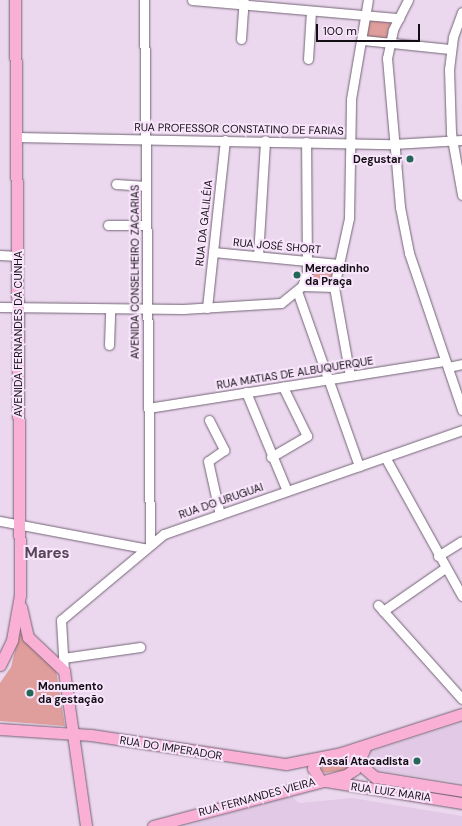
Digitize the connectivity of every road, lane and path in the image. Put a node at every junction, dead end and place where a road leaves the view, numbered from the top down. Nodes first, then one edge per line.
1 (15, 0) edge
2 (144, 0) edge
3 (192, 0) edge
4 (368, 0) edge
5 (408, 0) edge
6 (244, 2) edge
7 (312, 11) junction
8 (462, 12) edge
9 (367, 16) junction
10 (398, 18) junction
11 (241, 38) dead end
12 (363, 40) junction
13 (389, 43) junction
14 (450, 49) junction
15 (308, 59) dead end
16 (16, 137) junction
17 (146, 139) junction
18 (225, 140) junction
19 (265, 140) junction
20 (452, 140) junction
21 (462, 140) edge
22 (306, 142) junction
23 (350, 143) junction
24 (393, 144) junction
25 (460, 179) edge
26 (116, 184) dead end
27 (146, 186) junction
28 (462, 195) edge
29 (108, 225) dead end
30 (146, 225) junction
31 (213, 252) junction
32 (0, 255) edge
33 (17, 256) junction
34 (258, 256) junction
35 (307, 261) junction
36 (338, 264) junction
37 (334, 287) junction
38 (299, 288) junction
39 (0, 307) edge
40 (17, 307) junction
41 (207, 308) junction
42 (110, 309) junction
43 (147, 309) junction
44 (109, 345) dead end
45 (447, 364) junction
46 (462, 364) edge
47 (350, 376) junction
48 (329, 379) junction
49 (283, 387) junction
50 (246, 392) junction
51 (148, 408) junction
52 (462, 410) edge
53 (209, 420) dead end
54 (462, 430) edge
55 (385, 456) junction
56 (271, 457) junction
57 (359, 466) junction
58 (287, 491) junction
59 (220, 515) junction
60 (0, 521) edge
61 (19, 525) junction
62 (462, 541) edge
63 (147, 546) junction
64 (438, 556) junction
65 (445, 568) junction
66 (20, 595) junction
67 (462, 596) edge
68 (140, 647) dead end
69 (63, 658) junction
70 (0, 665) edge
71 (64, 672) junction
72 (462, 699) edge
73 (462, 714) edge
74 (0, 729) edge
75 (73, 734) junction
76 (366, 745) junction
77 (342, 753) junction
78 (317, 759) junction
79 (358, 764) junction
80 (320, 780) junction
81 (462, 791) edge
82 (462, 803) edge
83 (86, 826) edge
84 (153, 826) edge

1 - 16 main road, AVENIDA FERNANDES DA CUNHA
2 - 17 street, AVENIDA CONSELHEIRO ZACARIAS
3 - 6 street
4 - 9 street
5 - 10 street
6 - 7 street
6 - 11 street
7 - 9 street
7 - 15 street
8 - 14 street
9 - 10 street
9 - 12 street
10 - 13 street
12 - 13 street
12 - 23 street
13 - 14 street
13 - 24 street
14 - 20 street
16 - 17 street, RUA PROFESSOR CONSTATINO DE FARIAS
16 - 33 main road, AVENIDA FERNANDES DA CUNHA
17 - 18 street, RUA PROFESSOR CONSTATINO DE FARIAS
17 - 27 street, AVENIDA CONSELHEIRO ZACARIAS
18 - 19 street, RUA PROFESSOR CONSTATINO DE FARIAS
18 - 31 street, RUA DA GALILÉIA
19 - 22 street, RUA PROFESSOR CONSTATINO DE FARIAS
19 - 34 street
20 - 21 street, RUA PROFESSOR CONSTATINO DE FARIAS
20 - 24 street, RUA PROFESSOR CONSTATINO DE FARIAS
20 - 25 street
22 - 23 street, RUA PROFESSOR CONSTATINO DE FARIAS
22 - 35 street
23 - 24 street, RUA PROFESSOR CONSTATINO DE FARIAS
23 - 36 street
24 - 45 street
25 - 28 street
26 - 27 street
27 - 30 street, AVENIDA CONSELHEIRO ZACARIAS
29 - 30 street
30 - 43 street, AVENIDA CONSELHEIRO ZACARIAS
31 - 34 street, RUA JOSÉ SHORT
31 - 41 street, RUA DA GALILÉIA
32 - 33 street
33 - 40 main road, AVENIDA FERNANDES DA CUNHA
34 - 35 street, RUA JOSÉ SHORT
35 - 36 street, RUA JOSÉ SHORT
35 - 38 street
36 - 37 street
37 - 38 street
37 - 47 street
38 - 41 street
38 - 48 street
39 - 40 street
40 - 42 street
40 - 61 main road, AVENIDA FERNANDES DA CUNHA
41 - 43 street
42 - 43 street
42 - 44 street
43 - 51 street, AVENIDA CONSELHEIRO ZACARIAS
45 - 46 street, RUA MATIAS DE ALBUQUERQUE
45 - 47 street, RUA MATIAS DE ALBUQUERQUE
45 - 52 street
47 - 48 street, RUA MATIAS DE ALBUQUERQUE
48 - 49 street, RUA MATIAS DE ALBUQUERQUE
48 - 57 street
49 - 50 street, RUA MATIAS DE ALBUQUERQUE
49 - 56 street
50 - 51 street, RUA MATIAS DE ALBUQUERQUE
50 - 56 street
51 - 63 street, AVENIDA CONSELHEIRO ZACARIAS
53 - 59 street
54 - 55 street, RUA DO URUGUAI
55 - 57 street, RUA DO URUGUAI
55 - 64 street
56 - 58 street
57 - 58 street, RUA DO URUGUAI
58 - 59 street, RUA DO URUGUAI
59 - 63 street, RUA DO URUGUAI
60 - 61 street
61 - 63 street
61 - 66 main road, AVENIDA FERNANDES DA CUNHA
62 - 64 street
63 - 69 street, RUA DO URUGUAI
64 - 65 street
65 - 67 street
65 - 72 street
66 - 70 main road, AVENIDA FERNANDES DA CUNHA
66 - 71 main road
68 - 69 street
69 - 71 street, RUA DO URUGUAI
71 - 75 main road
73 - 76 main road, RUA DO IMPERADOR
74 - 75 main road, RUA DO IMPERADOR
75 - 78 main road, RUA DO IMPERADOR
75 - 83 main road
76 - 77 main road, RUA DO IMPERADOR
76 - 79 main road
77 - 78 main road, RUA DO IMPERADOR
77 - 79 main road, RUA LUIZ MARIA
78 - 80 main road
79 - 80 main road, RUA FERNANDES VIEIRA
79 - 81 main road, RUA LUIZ MARIA
80 - 82 main road, RUA LUIZ MARIA
80 - 84 main road, RUA FERNANDES VIEIRA

